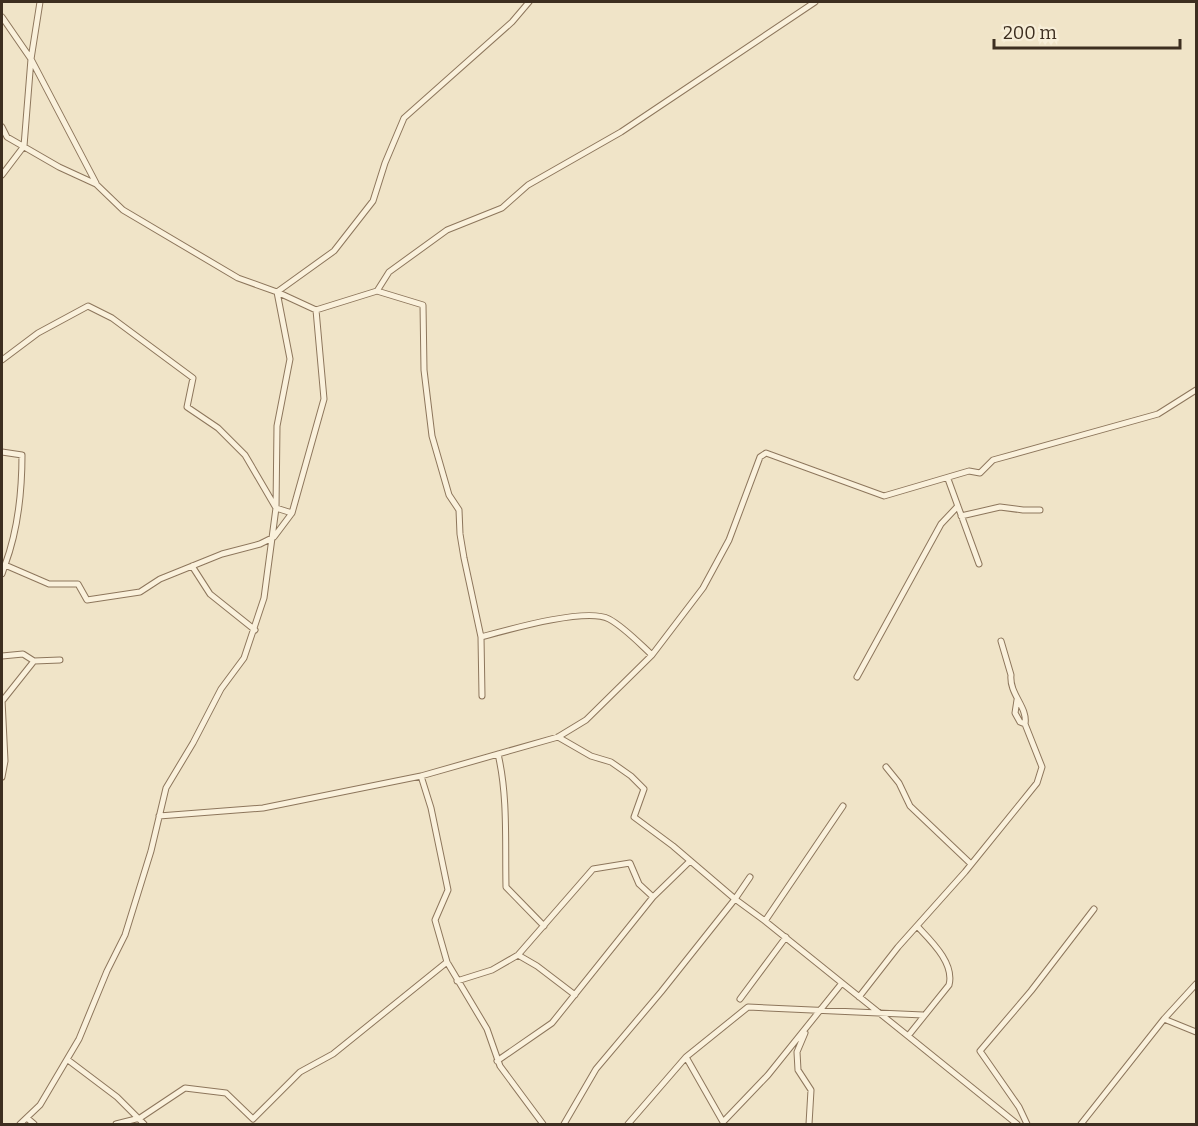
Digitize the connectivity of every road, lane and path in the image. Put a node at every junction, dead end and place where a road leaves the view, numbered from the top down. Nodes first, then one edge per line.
1 (40, 2) edge
2 (529, 2) edge
3 (815, 2) edge
4 (2, 17) edge
5 (31, 59) junction
6 (2, 127) edge
7 (24, 146) junction
8 (2, 175) edge
9 (96, 184) junction
10 (377, 291) junction
11 (276, 292) junction
12 (316, 310) junction
13 (2, 360) edge
14 (1197, 390) edge
15 (2, 452) edge
16 (948, 479) junction
17 (957, 507) junction
18 (276, 508) junction
19 (1040, 510) dead end
20 (292, 513) junction
21 (961, 516) junction
22 (274, 537) junction
23 (979, 564) dead end
24 (5, 565) junction
25 (192, 566) junction
26 (2, 574) edge
27 (255, 630) junction
28 (481, 637) junction
29 (1001, 641) dead end
30 (652, 655) junction
31 (2, 656) edge
32 (60, 660) dead end
33 (34, 661) junction
34 (857, 677) dead end
35 (482, 696) dead end
36 (2, 700) edge
37 (558, 736) junction
38 (498, 754) junction
39 (886, 767) dead end
40 (421, 776) junction
41 (2, 777) edge
42 (843, 806) dead end
43 (159, 816) junction
44 (690, 861) junction
45 (970, 864) junction
46 (750, 877) dead end
47 (653, 897) junction
48 (735, 899) junction
49 (1094, 909) dead end
50 (765, 921) junction
51 (544, 926) junction
52 (917, 926) junction
53 (786, 937) junction
54 (518, 955) junction
55 (447, 962) junction
56 (457, 981) junction
57 (842, 983) junction
58 (1197, 984) edge
59 (575, 996) junction
60 (860, 997) junction
61 (740, 999) dead end
62 (821, 1010) junction
63 (880, 1013) junction
64 (923, 1015) junction
65 (1164, 1018) junction
66 (808, 1026) junction
67 (1197, 1032) edge
68 (908, 1036) junction
69 (686, 1057) junction
70 (68, 1060) junction
71 (497, 1061) junction
72 (27, 1118) junction
73 (140, 1118) junction
74 (809, 1124) edge
75 (20, 1125) edge
76 (34, 1125) edge
77 (116, 1125) edge
78 (144, 1125) edge
79 (543, 1125) edge
80 (564, 1125) edge
81 (628, 1125) edge
82 (1017, 1125) edge
83 (1027, 1125) edge
84 (1081, 1125) edge

1 - 5 street
2 - 11 street
3 - 10 street
4 - 5 street
5 - 7 street
5 - 9 street
6 - 7 street
7 - 8 street
7 - 9 street
9 - 11 street
10 - 12 street
10 - 28 street
11 - 12 street
11 - 18 street
12 - 20 street
13 - 18 street
14 - 16 street
15 - 24 street
16 - 17 street
16 - 30 street
17 - 21 street
17 - 34 street
18 - 20 street
18 - 22 street
19 - 21 street
20 - 22 street
21 - 23 street
22 - 25 street
22 - 27 street
24 - 25 street
24 - 26 street
25 - 27 street
27 - 43 street
28 - 30 street
28 - 35 street
29 - 45 street
30 - 37 street
31 - 33 street
32 - 33 street
33 - 36 street
36 - 41 street
37 - 38 street
37 - 44 street
38 - 40 street
38 - 51 street
39 - 45 street
40 - 43 street
40 - 55 street
42 - 50 street
43 - 70 street
44 - 47 street
44 - 48 street
45 - 52 street
46 - 48 street
47 - 51 street
47 - 59 street
48 - 50 street
48 - 80 street
49 - 83 street
50 - 53 street
51 - 54 street
52 - 60 street
52 - 64 street
53 - 57 street
53 - 61 street
54 - 56 street
54 - 59 street
55 - 56 street
55 - 73 street
56 - 71 street
57 - 60 street
57 - 62 street
58 - 65 street
59 - 71 street
60 - 63 street
62 - 63 street
62 - 66 street
62 - 69 street
63 - 64 street
63 - 68 street
64 - 68 street
65 - 67 street
65 - 84 street
66 - 69 street
66 - 74 street
68 - 82 street
69 - 81 street
70 - 72 street
70 - 73 street
71 - 79 street
72 - 75 street
72 - 76 street
73 - 77 street
73 - 78 street

